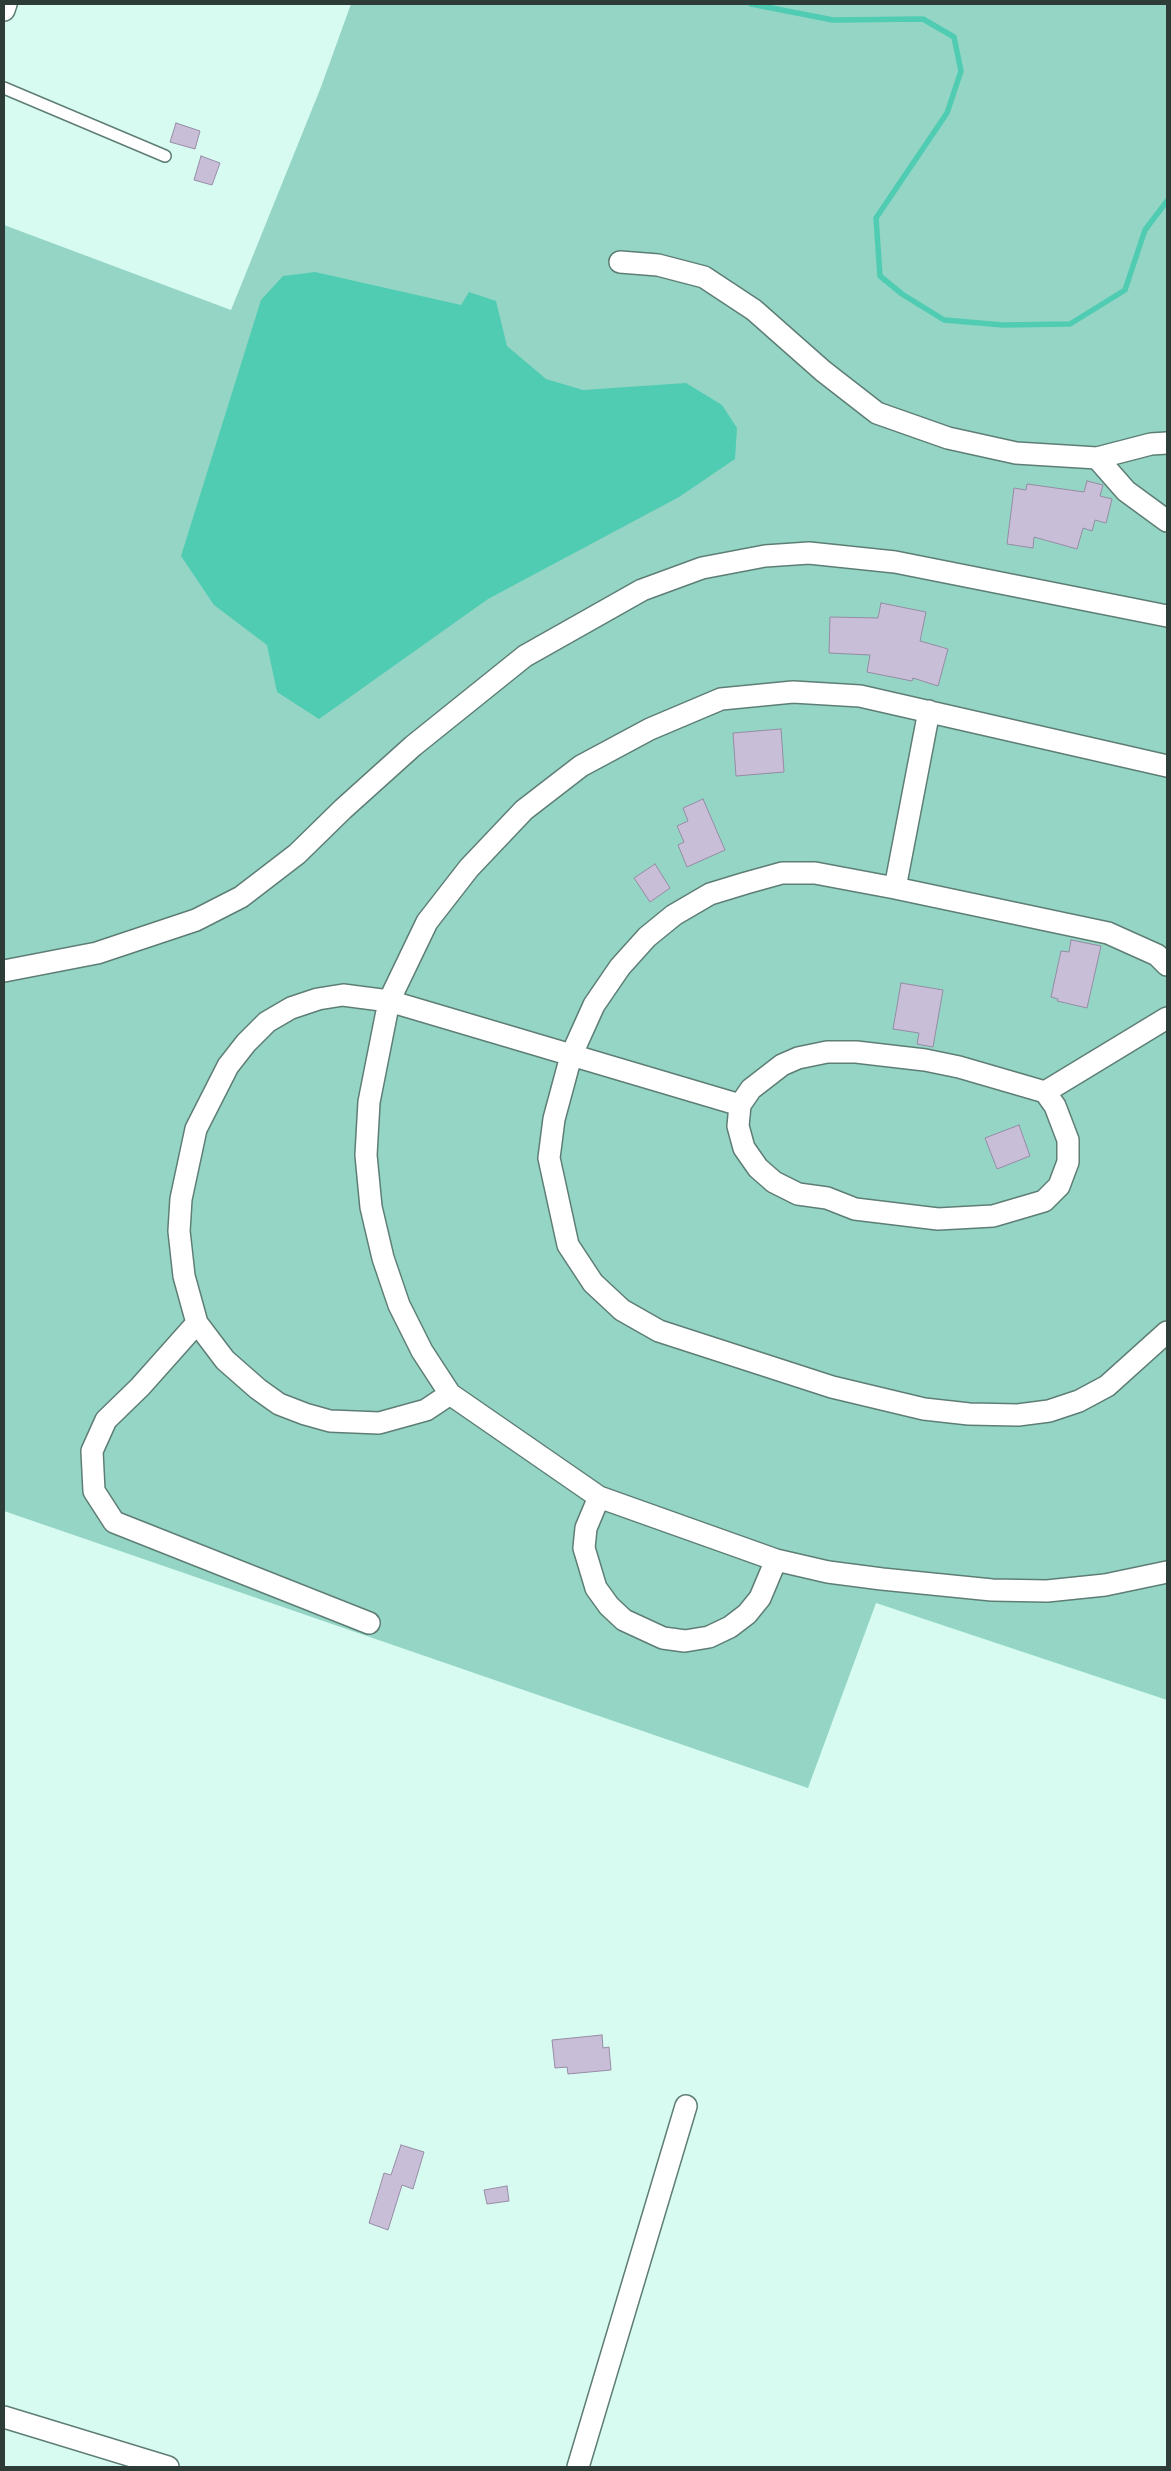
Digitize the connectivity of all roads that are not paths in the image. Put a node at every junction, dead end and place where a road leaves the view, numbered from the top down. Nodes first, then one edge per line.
1 (6, 4) edge
2 (4, 10) edge
3 (4, 88) edge
4 (166, 156) dead end
5 (620, 262) dead end
6 (1167, 443) edge
7 (1097, 458) junction
8 (1167, 521) edge
9 (1167, 616) edge
10 (929, 711) junction
11 (1167, 766) edge
12 (895, 888) junction
13 (1167, 964) edge
14 (4, 971) edge
15 (389, 1001) junction
16 (1167, 1018) edge
17 (571, 1056) junction
18 (1045, 1092) junction
19 (740, 1105) junction
20 (198, 1322) junction
21 (1167, 1332) edge
22 (450, 1394) junction
23 (599, 1497) junction
24 (776, 1560) junction
25 (1167, 1572) edge
26 (369, 1623) dead end
27 (686, 2106) dead end
28 (4, 2416) edge
29 (168, 2467) edge
30 (578, 2467) edge

1 - 2 street
3 - 4 lane
5 - 7 street
6 - 7 street
7 - 8 street
9 - 14 street
10 - 11 street
10 - 12 street
10 - 15 street
12 - 13 street
12 - 17 street
15 - 17 street
15 - 20 street
15 - 22 street
16 - 18 street
17 - 19 street
17 - 21 street
18 - 19 street
18 - 19 street
20 - 22 street
20 - 26 street
22 - 23 street
23 - 24 street
23 - 24 street
24 - 25 street
27 - 30 street
28 - 29 street

